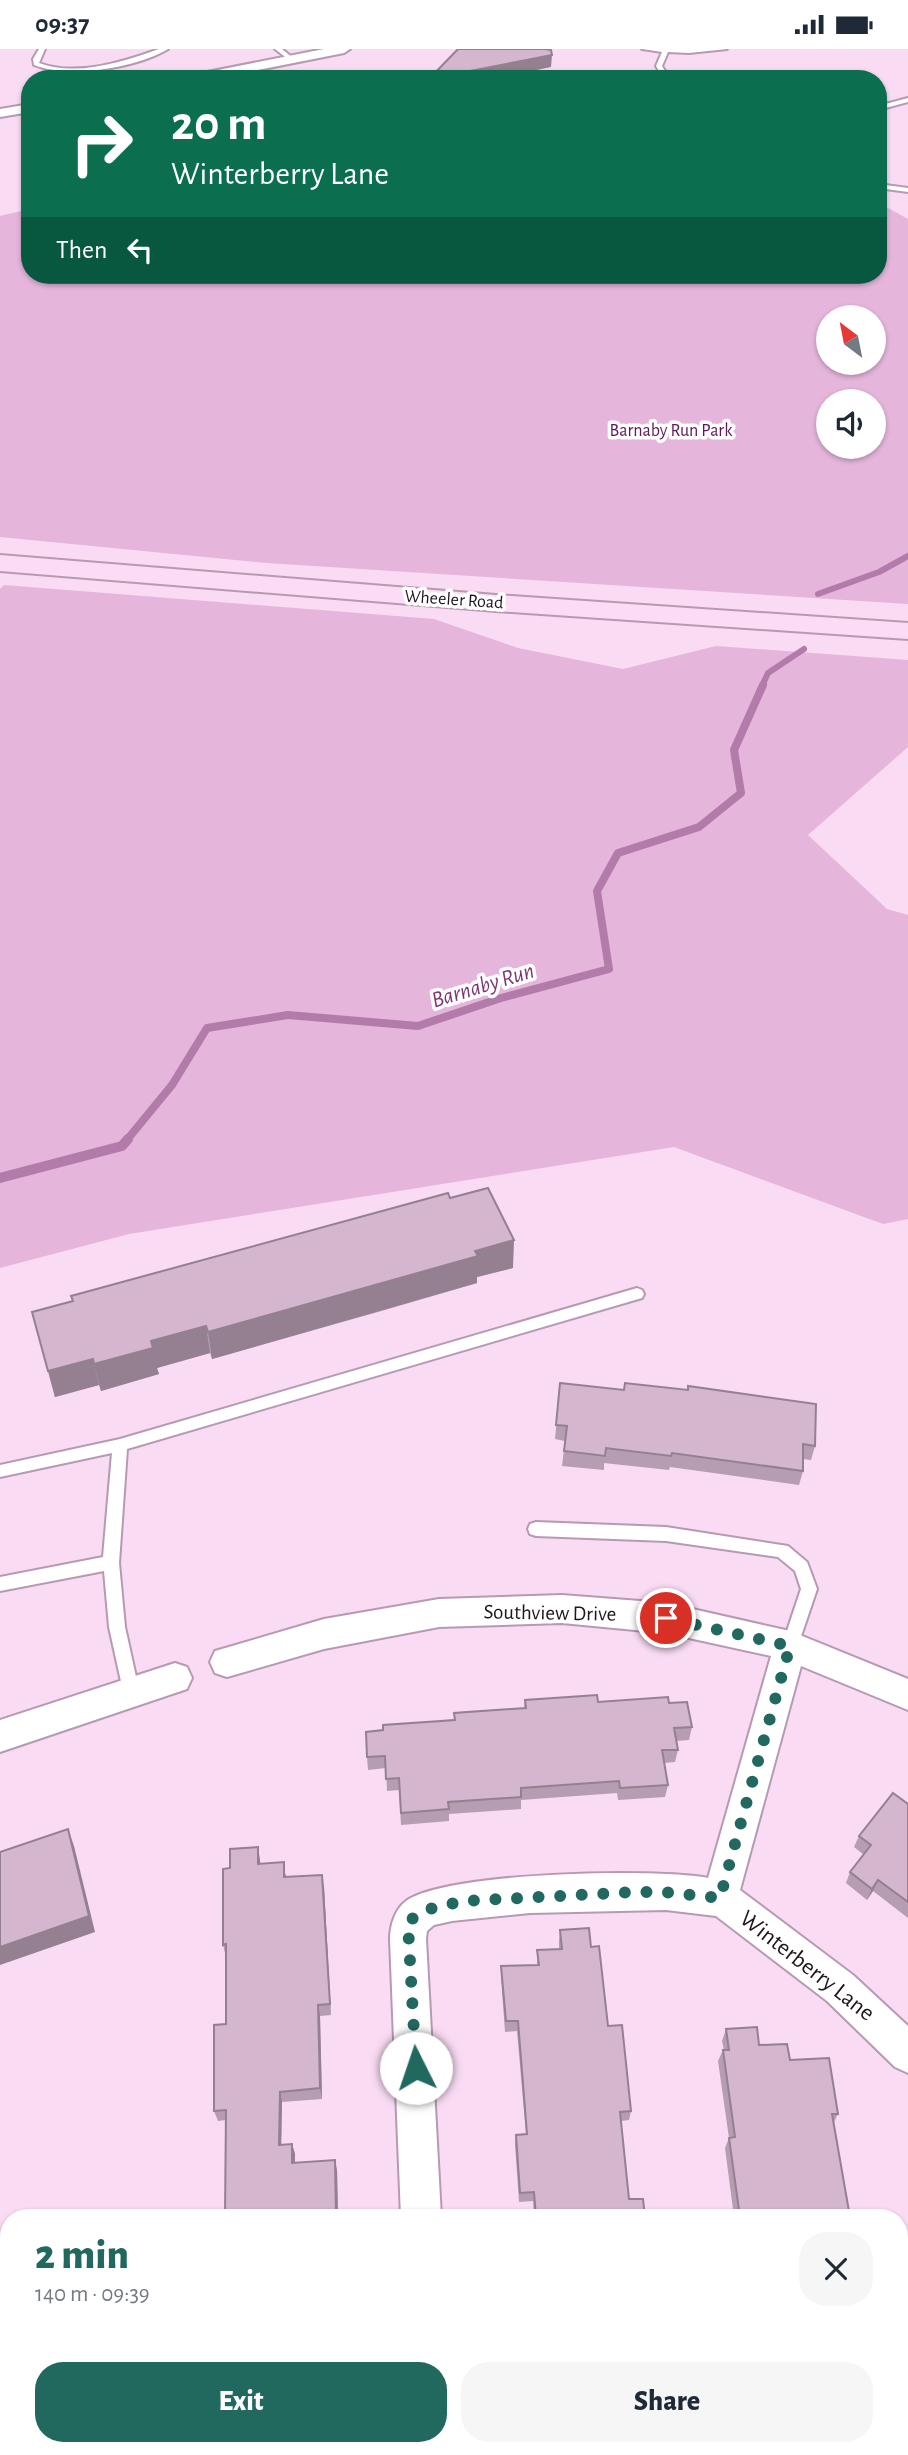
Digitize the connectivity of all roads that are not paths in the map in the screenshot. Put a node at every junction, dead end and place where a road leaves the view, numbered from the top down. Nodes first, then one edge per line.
1 (42, 49) edge
2 (165, 49) edge
3 (278, 49) edge
4 (344, 49) edge
5 (645, 49) edge
6 (724, 49) edge
7 (665, 51) junction
8 (291, 59) junction
9 (53, 70) edge
10 (72, 70) edge
11 (236, 70) edge
12 (661, 70) edge
13 (908, 100) edge
14 (887, 106) edge
15 (21, 110) edge
16 (0, 113) edge
17 (887, 187) edge
18 (908, 190) edge
19 (0, 563) edge
20 (908, 631) edge
21 (637, 1294) dead end
22 (120, 1445) junction
23 (0, 1471) edge
24 (536, 1529) dead end
25 (111, 1563) junction
26 (0, 1584) edge
27 (790, 1646) junction
28 (227, 1662) dead end
29 (175, 1678) dead end
30 (132, 1695) junction
31 (908, 1695) edge
32 (0, 1736) edge
33 (720, 1898) junction
34 (908, 2054) edge
35 (421, 2209) edge

1 - 9 lane
2 - 10 lane
3 - 8 lane
4 - 8 street
5 - 7 lane
6 - 7 lane
7 - 12 lane
8 - 11 street
13 - 14 lane
15 - 16 street
17 - 18 lane
19 - 20 main road, Wheeler Road
21 - 22 lane
22 - 23 lane
22 - 25 lane
24 - 27 lane
25 - 26 lane
25 - 30 lane
27 - 28 street, Southview Drive
27 - 31 street, Southview Drive
27 - 33 street
29 - 30 street
30 - 32 street
33 - 34 street, Winterberry Lane
33 - 35 street, Winterberry Lane

